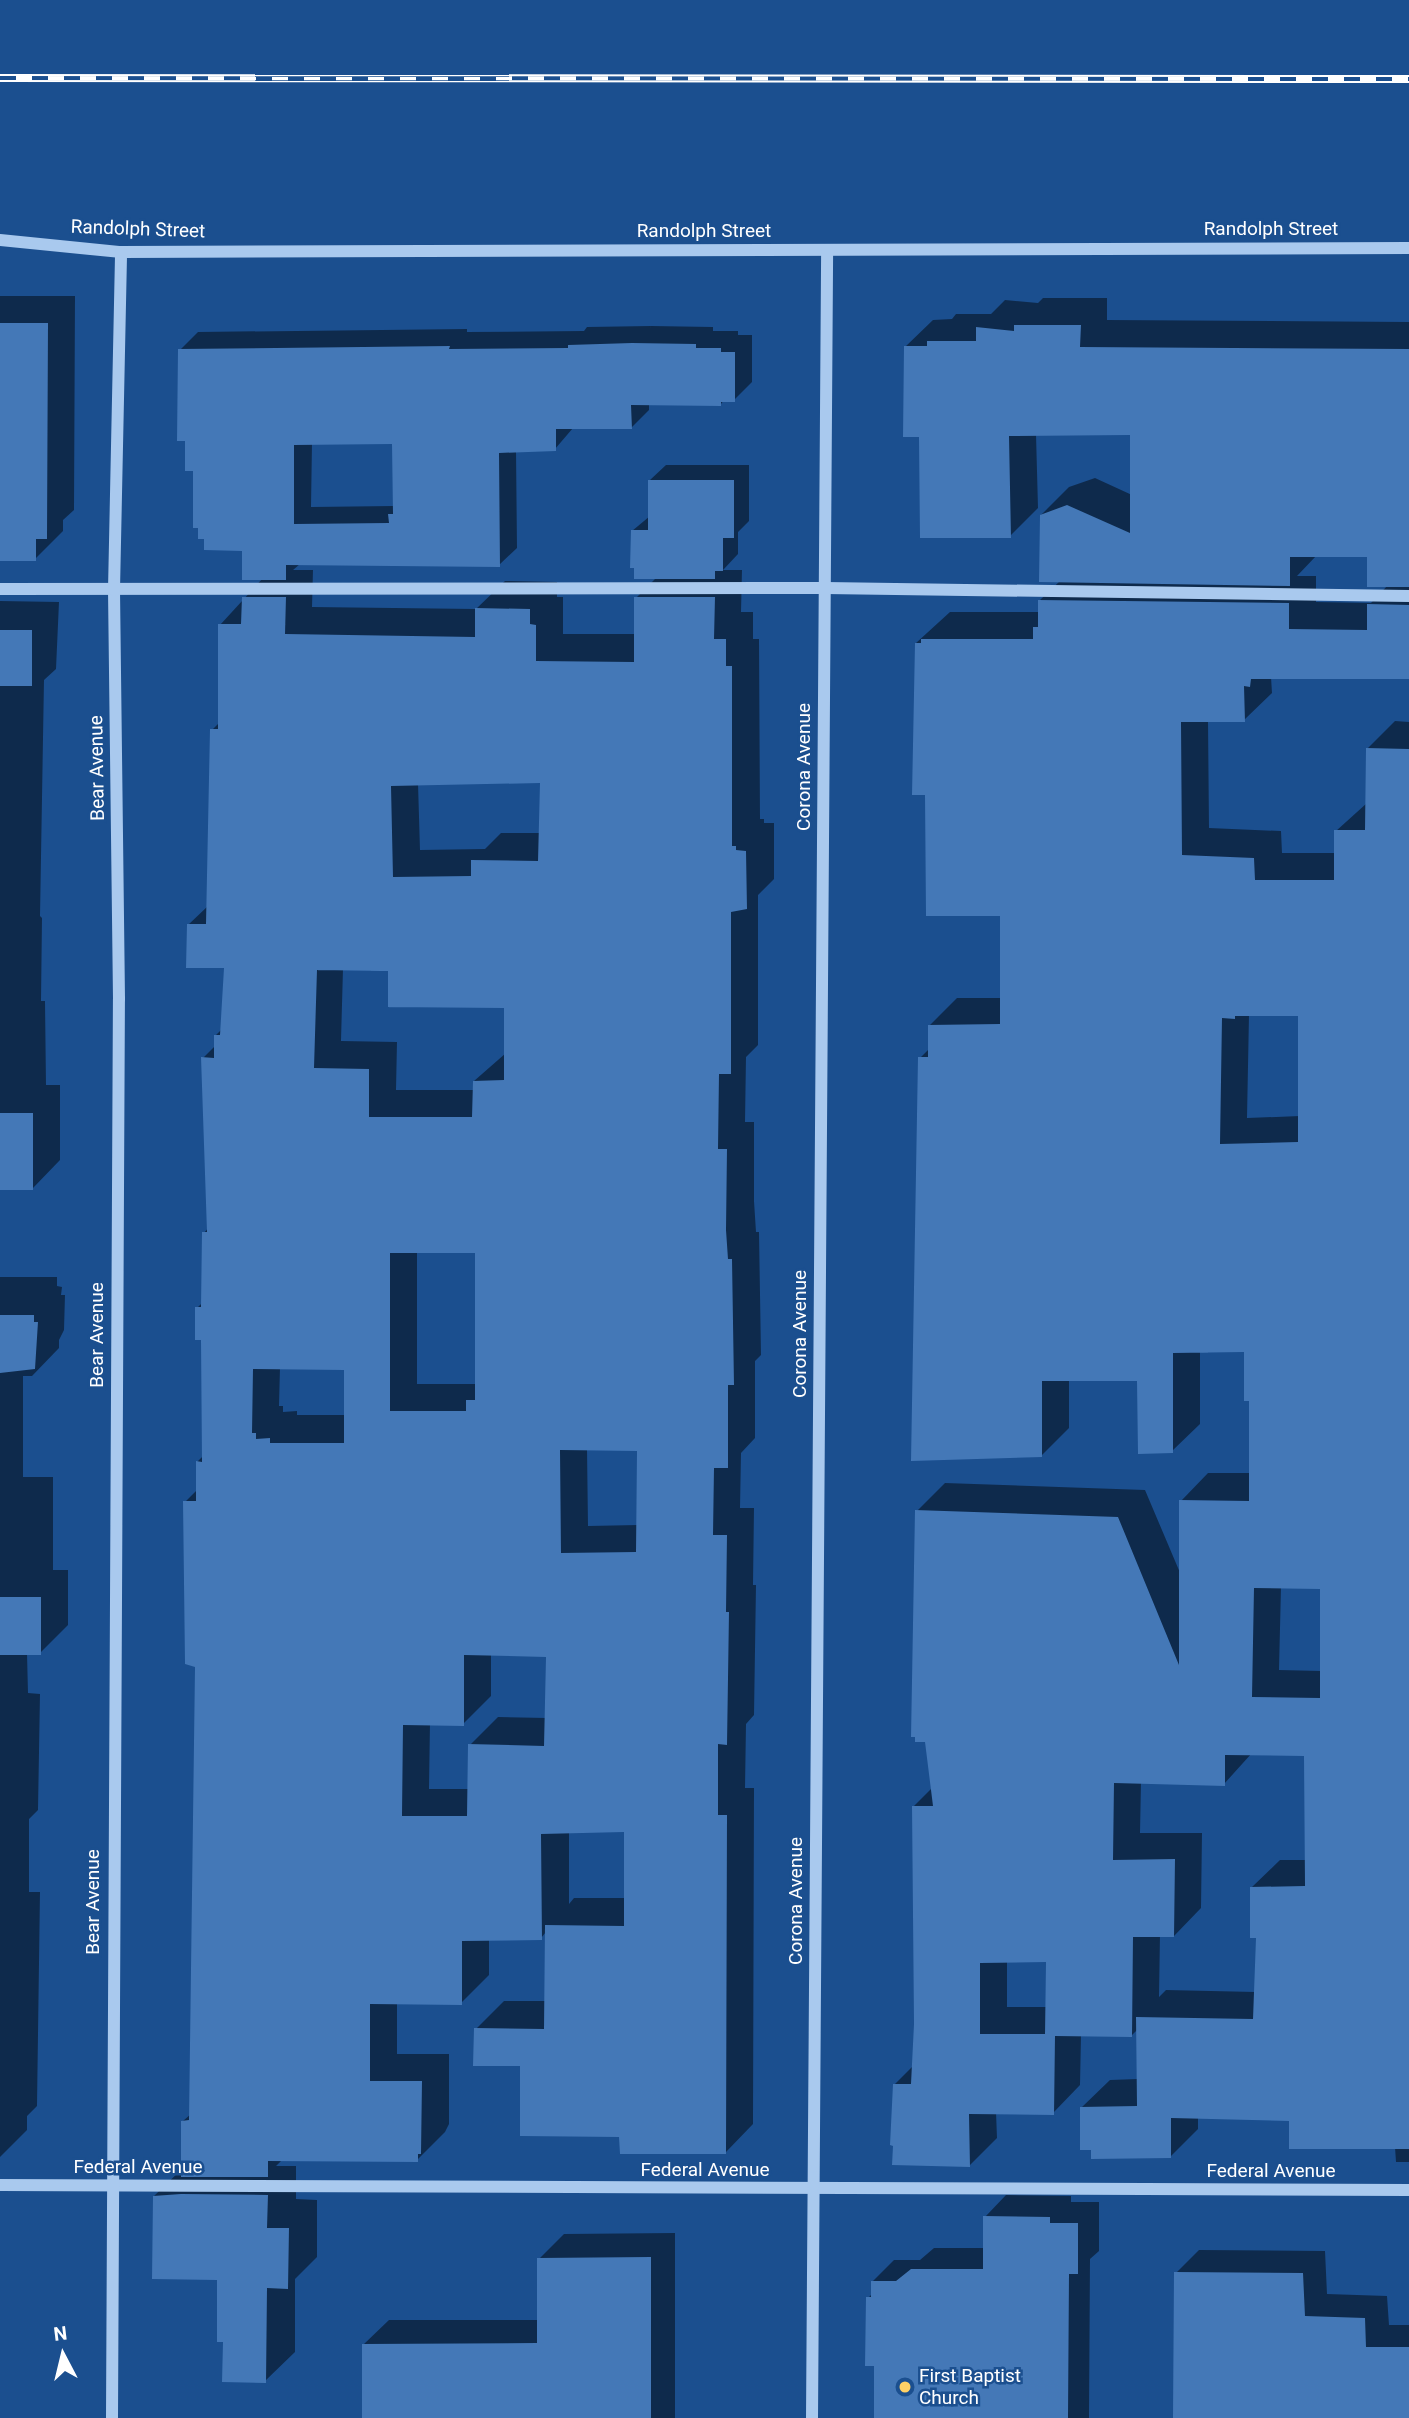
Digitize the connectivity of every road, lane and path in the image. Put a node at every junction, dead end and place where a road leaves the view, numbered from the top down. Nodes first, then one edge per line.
1 (0, 240) edge
2 (1409, 248) edge
3 (827, 250) junction
4 (121, 252) junction
5 (825, 588) junction
6 (0, 589) edge
7 (114, 590) junction
8 (1409, 596) edge
9 (0, 2185) edge
10 (111, 2186) junction
11 (813, 2190) junction
12 (1409, 2190) edge
13 (111, 2418) edge
14 (812, 2418) edge

1 - 4 street, Randolph Street
2 - 3 street, Randolph Street
3 - 4 street, Randolph Street
3 - 5 street, Corona Avenue
4 - 7 street, Bear Avenue
5 - 7 street
5 - 8 street
5 - 11 street, Corona Avenue
6 - 7 street
7 - 10 street, Bear Avenue
9 - 10 street, Federal Avenue
10 - 11 street, Federal Avenue
10 - 13 street, Bear Avenue
11 - 12 street, Federal Avenue
11 - 14 street, Corona Avenue

